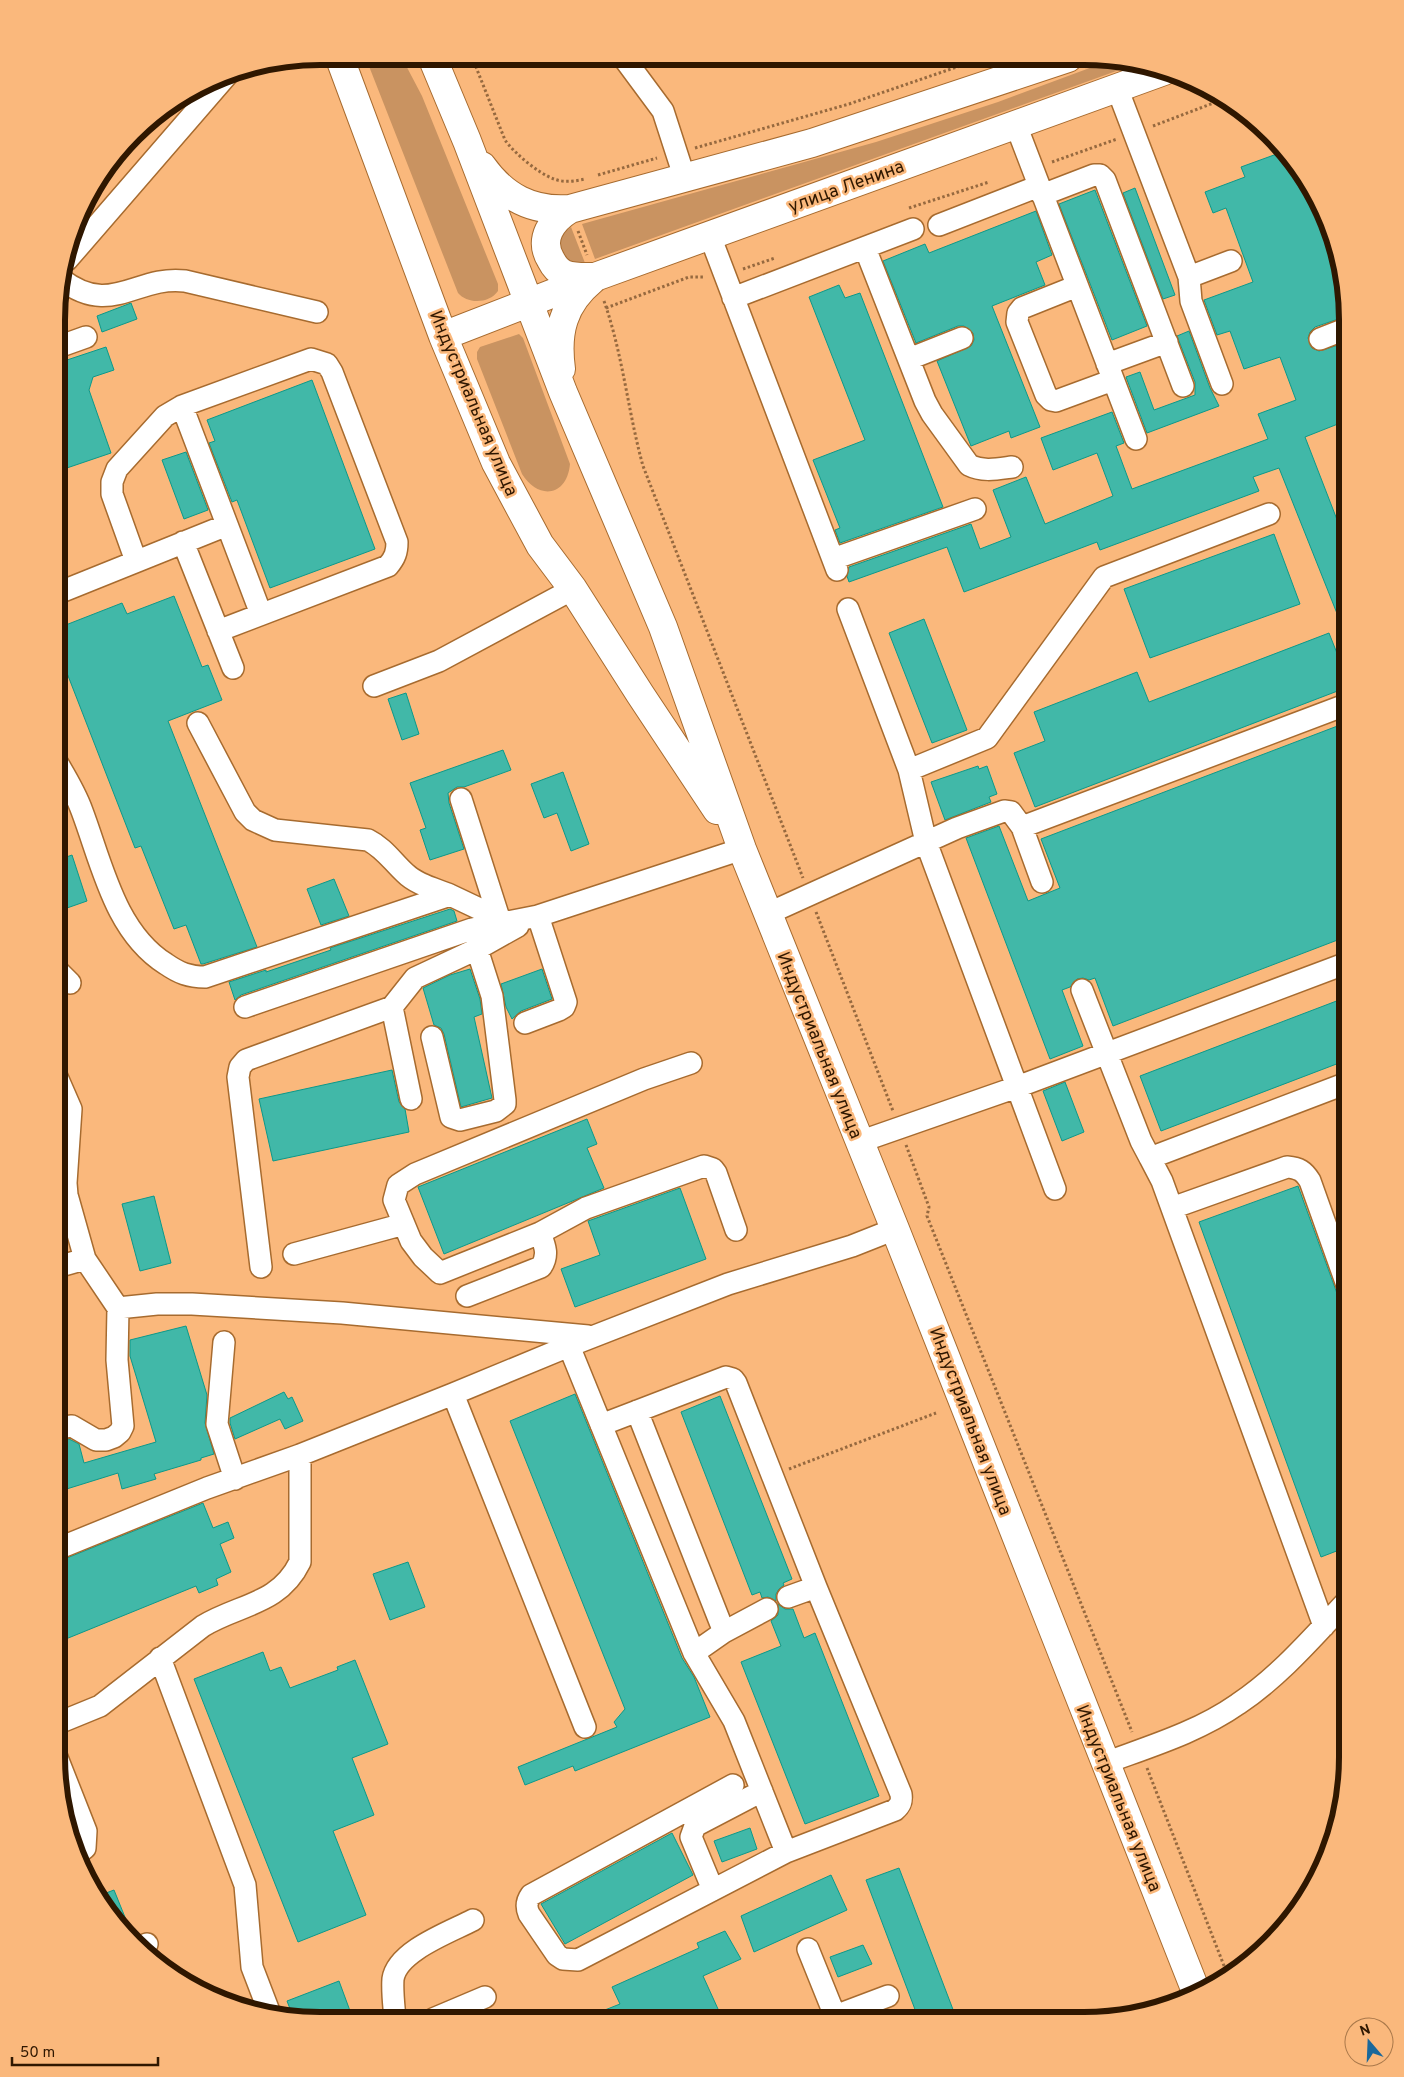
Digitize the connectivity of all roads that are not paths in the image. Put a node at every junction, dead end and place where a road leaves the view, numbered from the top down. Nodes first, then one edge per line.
1 (435, 65) edge
2 (629, 65) edge
3 (1047, 65) edge
4 (343, 67) edge
5 (1152, 75) edge
6 (219, 85) edge
7 (1117, 88) junction
8 (1016, 125) junction
9 (467, 141) junction
10 (685, 179) junction
11 (1038, 183) junction
12 (570, 209) junction
13 (87, 224) edge
14 (939, 225) dead end
15 (912, 229) dead end
16 (710, 236) junction
17 (79, 239) edge
18 (865, 248) junction
19 (1231, 261) dead end
20 (595, 277) junction
21 (1189, 277) junction
22 (68, 282) edge
23 (1077, 286) junction
24 (733, 298) junction
25 (530, 302) junction
26 (317, 312) dead end
27 (1339, 332) edge
28 (86, 336) dead end
29 (443, 336) junction
30 (962, 338) dead end
31 (1320, 339) dead end
32 (1167, 342) junction
33 (65, 344) edge
34 (909, 359) junction
35 (1110, 372) junction
36 (1222, 384) dead end
37 (1183, 386) dead end
38 (564, 392) junction
39 (182, 406) junction
40 (1136, 439) dead end
41 (1012, 467) dead end
42 (975, 509) dead end
43 (1269, 514) dead end
44 (227, 525) junction
45 (184, 542) junction
46 (136, 562) junction
47 (573, 589) junction
48 (65, 590) edge
49 (848, 610) dead end
50 (261, 614) junction
51 (218, 631) junction
52 (233, 668) dead end
53 (374, 686) dead end
54 (1339, 707) edge
55 (198, 723) dead end
56 (909, 770) junction
57 (65, 778) edge
58 (461, 799) dead end
59 (1022, 828) junction
60 (926, 842) junction
61 (742, 849) junction
62 (1042, 882) dead end
63 (450, 895) junction
64 (767, 914) junction
65 (538, 916) junction
66 (503, 920) junction
67 (477, 949) junction
68 (1339, 966) edge
69 (1082, 990) dead end
70 (245, 1007) dead end
71 (392, 1007) junction
72 (525, 1024) dead end
73 (432, 1037) dead end
74 (1106, 1054) junction
75 (691, 1063) dead end
76 (1339, 1086) edge
77 (1017, 1087) junction
78 (65, 1095) edge
79 (411, 1099) dead end
80 (860, 1142) junction
81 (1150, 1158) junction
82 (1055, 1189) dead end
83 (1172, 1208) junction
84 (404, 1224) junction
85 (895, 1229) junction
86 (736, 1230) dead end
87 (540, 1233) junction
88 (294, 1254) dead end
89 (85, 1259) junction
90 (1339, 1263) edge
91 (65, 1265) edge
92 (260, 1267) dead end
93 (440, 1273) junction
94 (467, 1296) junction
95 (118, 1308) junction
96 (465, 1325) junction
97 (592, 1337) junction
98 (224, 1342) dead end
99 (569, 1346) junction
100 (453, 1394) junction
101 (637, 1411) junction
102 (601, 1425) junction
103 (65, 1427) edge
104 (300, 1455) junction
105 (235, 1479) junction
106 (65, 1547) edge
107 (816, 1587) junction
108 (788, 1597) dead end
109 (766, 1609) dead end
110 (1339, 1610) edge
111 (1324, 1626) junction
112 (724, 1632) junction
113 (694, 1653) junction
114 (160, 1658) junction
115 (65, 1720) edge
116 (585, 1727) dead end
117 (1105, 1763) junction
118 (66, 1782) edge
119 (733, 1785) dead end
120 (762, 1791) junction
121 (82, 1850) edge
122 (786, 1852) junction
123 (713, 1890) junction
124 (473, 1920) dead end
125 (808, 1949) dead end
126 (1194, 1987) edge
127 (888, 1996) dead end
128 (485, 1998) dead end
129 (267, 2006) edge
130 (394, 2012) edge
131 (450, 2012) edge
132 (833, 2012) edge
133 (849, 2012) edge

1 - 9 main road, Индустриальная улица
2 - 10 street
3 - 10 main road
4 - 29 main road, Индустриальная улица
5 - 7 main road, улица Ленина
6 - 13 street
7 - 8 main road, улица Ленина
7 - 21 street
8 - 11 street
8 - 16 main road, улица Ленина
9 - 12 main road
9 - 25 main road, Индустриальная улица
10 - 12 main road
11 - 14 street
11 - 23 street
11 - 32 street
12 - 20 main road
13 - 17 street
15 - 18 street
16 - 20 main road, улица Ленина
16 - 24 street
18 - 24 street
18 - 34 street
19 - 21 street
20 - 25 main road, улица Ленина
20 - 38 main road
21 - 36 street
22 - 26 street
23 - 35 street
23 - 35 street
24 - 42 street
25 - 29 main road, улица Ленина
25 - 38 main road, Индустриальная улица
27 - 31 street
28 - 33 street
29 - 47 main road, Индустриальная улица
30 - 34 street
32 - 35 street
32 - 37 street
34 - 41 street
35 - 40 street
38 - 61 main road, Индустриальная улица
39 - 44 street
39 - 46 street
39 - 50 street
43 - 56 street
44 - 45 street
44 - 50 street
45 - 46 street
45 - 51 street
46 - 48 street
47 - 53 street
47 - 61 main road, Индустриальная улица
49 - 56 street
50 - 51 street
51 - 52 street
54 - 59 street
55 - 63 street
56 - 60 street
57 - 63 street
58 - 66 street
59 - 60 street
59 - 62 street
60 - 64 street
60 - 77 street
61 - 64 main road, Индустриальная улица
61 - 65 street
63 - 66 street
64 - 80 main road, Индустриальная улица
65 - 66 street
65 - 67 street
65 - 72 street
66 - 70 street
67 - 71 street
67 - 73 street
68 - 74 street
69 - 74 street
71 - 79 street
71 - 92 street
74 - 77 street
74 - 81 street
75 - 84 street
76 - 81 street
77 - 80 street
77 - 82 street
78 - 89 street
80 - 85 main road, Индустриальная улица
81 - 83 street
83 - 90 street
83 - 111 street
84 - 88 street
84 - 93 street
85 - 97 street
85 - 117 main road, Индустриальная улица
86 - 87 street
87 - 93 street
87 - 94 street
89 - 91 street
89 - 95 street
93 - 94 street
94 - 96 street
95 - 96 street
95 - 103 street
96 - 97 street
97 - 99 street
98 - 105 street
99 - 100 street
99 - 102 street
100 - 104 street
100 - 116 street
101 - 102 street
101 - 107 street
101 - 112 street
102 - 113 street
104 - 105 street
104 - 114 street
105 - 106 street
107 - 108 street
107 - 122 street
109 - 112 street
110 - 111 street
111 - 117 street
112 - 113 street
113 - 120 street
114 - 115 street
114 - 129 street
117 - 126 main road, Индустриальная улица
118 - 121 street
119 - 123 street
120 - 122 street
120 - 123 street
122 - 123 street
124 - 130 street
125 - 132 street
127 - 133 street
128 - 131 street

